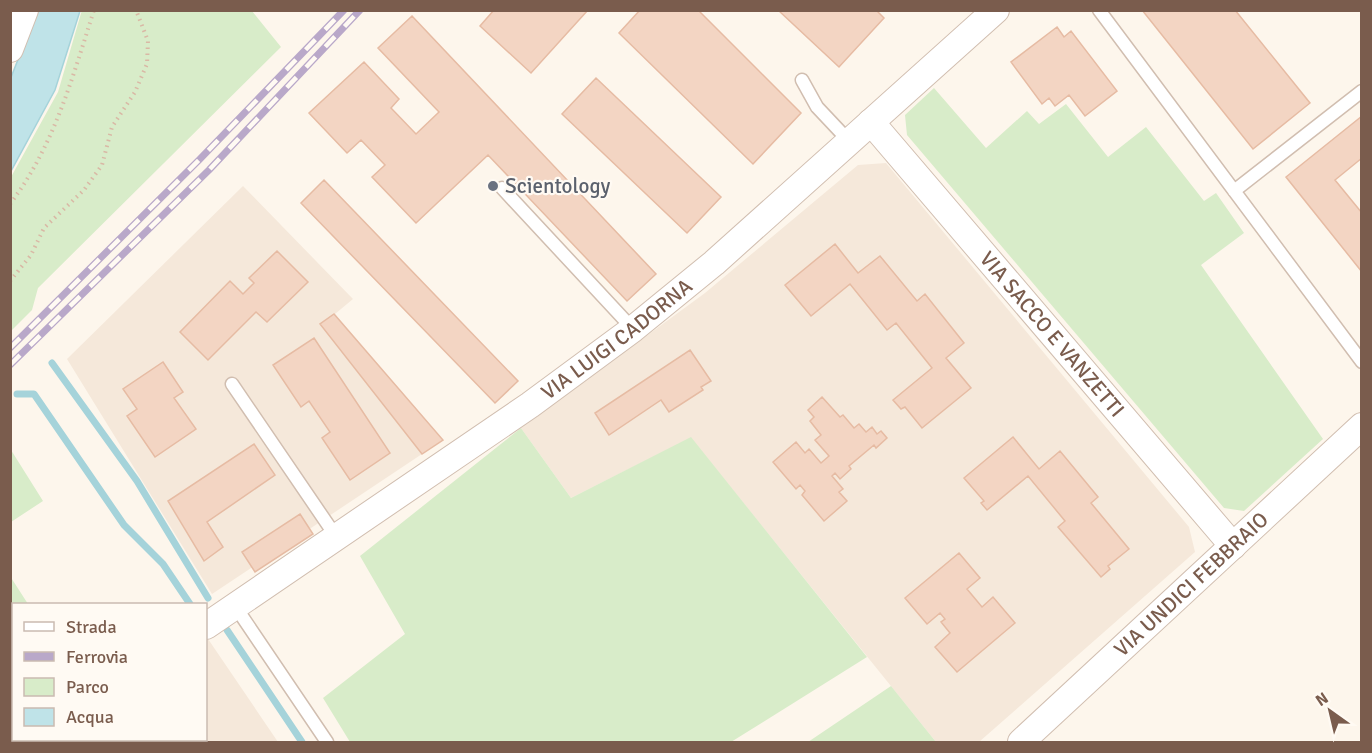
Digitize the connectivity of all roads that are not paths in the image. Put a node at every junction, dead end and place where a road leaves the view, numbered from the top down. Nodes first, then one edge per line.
1 (25, 10) edge
2 (996, 10) edge
3 (1099, 10) edge
4 (10, 49) edge
5 (802, 80) dead end
6 (1362, 91) edge
7 (871, 122) junction
8 (849, 141) junction
9 (502, 188) dead end
10 (1234, 192) junction
11 (633, 328) junction
12 (1362, 362) edge
13 (232, 384) dead end
14 (1362, 426) edge
15 (337, 538) junction
16 (1233, 546) junction
17 (235, 606) junction
18 (207, 625) edge
19 (327, 742) edge
20 (1021, 742) edge

1 - 4 street
2 - 7 street, VIA LUIGI CADORNA
3 - 10 lane
5 - 8 lane
6 - 10 lane
7 - 8 street, VIA LUIGI CADORNA
7 - 16 street, VIA SACCO E VANZETTI
8 - 11 street, VIA LUIGI CADORNA
9 - 11 lane
10 - 12 lane
11 - 15 street, VIA LUIGI CADORNA
13 - 15 lane
14 - 16 street, VIA UNDICI FEBBRAIO
15 - 17 street, VIA LUIGI CADORNA
16 - 20 street, VIA UNDICI FEBBRAIO
17 - 18 street, VIA LUIGI CADORNA
17 - 19 lane

